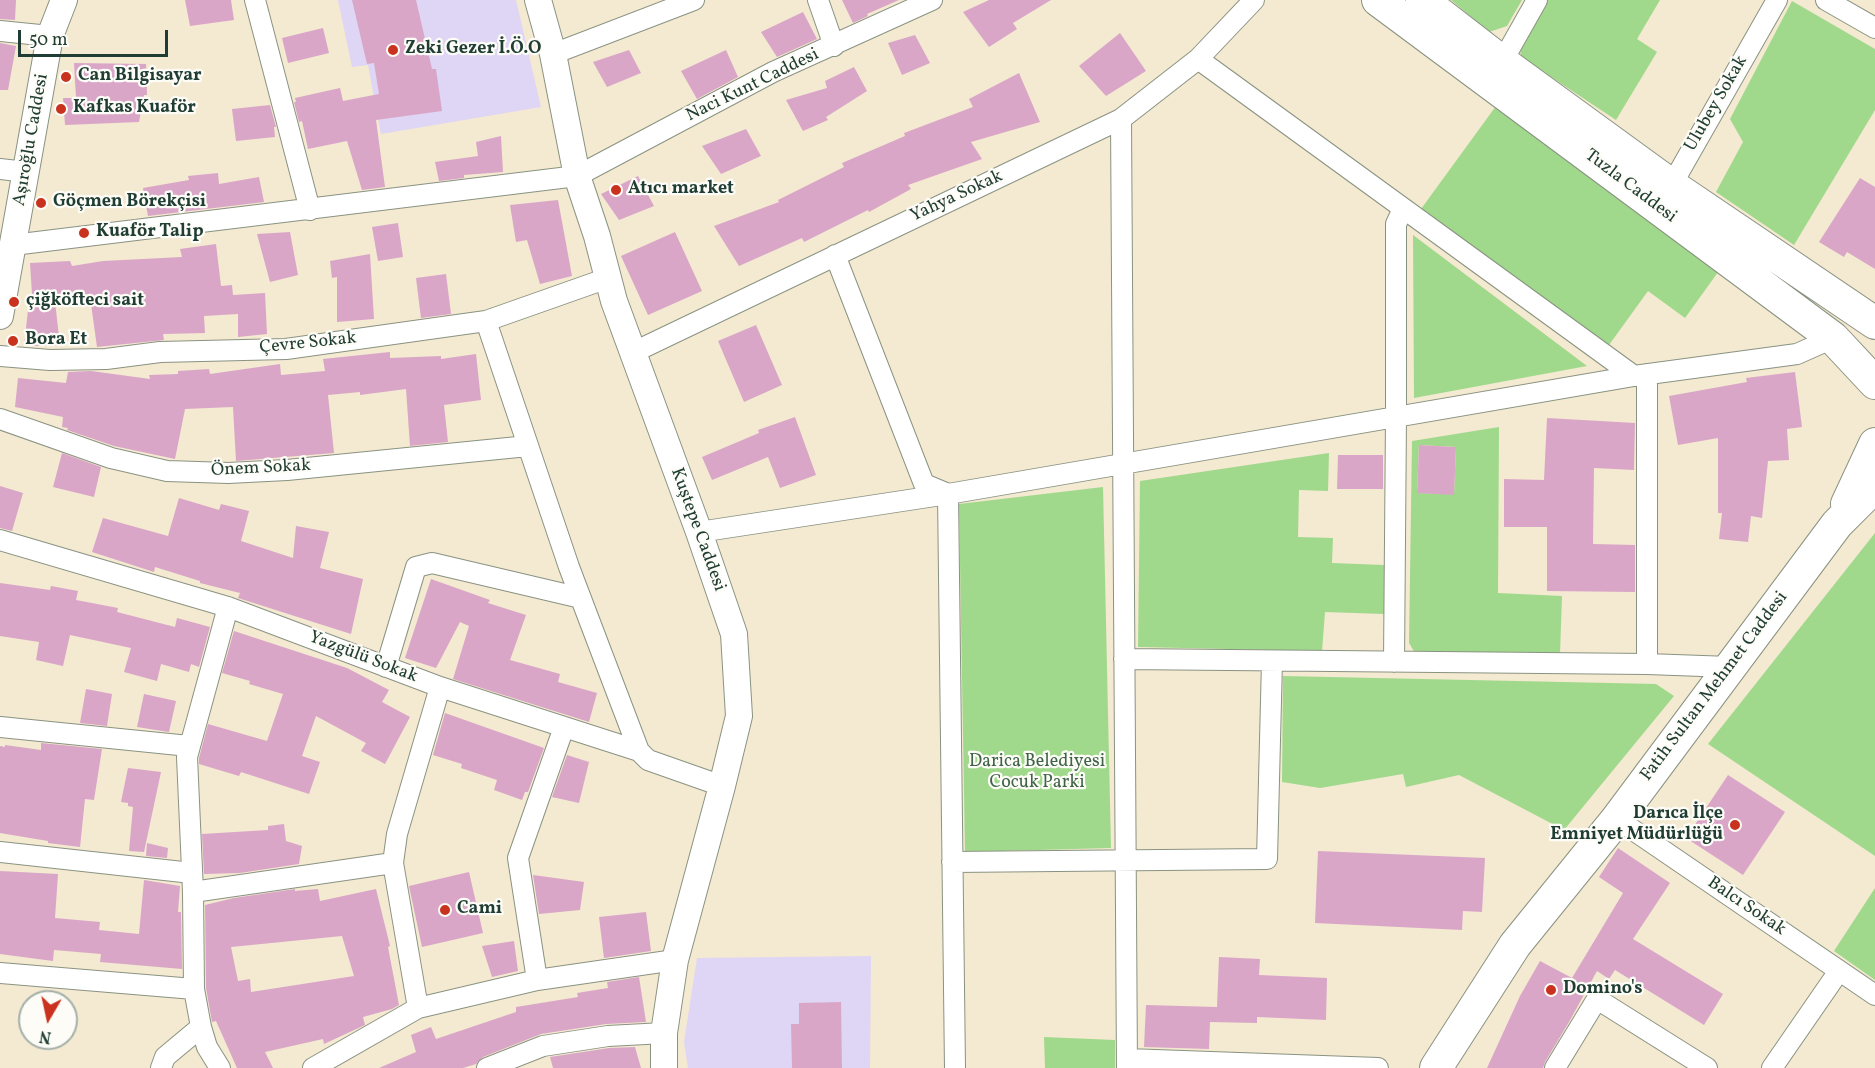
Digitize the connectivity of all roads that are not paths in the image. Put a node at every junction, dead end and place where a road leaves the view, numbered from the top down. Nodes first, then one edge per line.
1 (64, 0) edge
2 (255, 0) edge
3 (538, 0) edge
4 (694, 0) edge
5 (818, 0) edge
6 (932, 0) edge
7 (1254, 0) edge
8 (1378, 0) edge
9 (1422, 0) edge
10 (1538, 0) edge
11 (1777, 0) edge
12 (1826, 0) edge
13 (1875, 28) edge
14 (0, 31) edge
15 (50, 36) junction
16 (834, 46) junction
17 (554, 54) junction
18 (1198, 59) junction
19 (1502, 62) junction
20 (1121, 119) junction
21 (0, 169) edge
22 (26, 172) junction
23 (577, 176) junction
24 (1665, 197) junction
25 (1403, 209) junction
26 (310, 210) junction
27 (13, 245) junction
28 (835, 255) junction
29 (608, 278) junction
30 (0, 316) edge
31 (486, 321) junction
32 (1875, 323) edge
33 (1833, 338) junction
34 (632, 353) junction
35 (0, 356) edge
36 (1640, 375) junction
37 (1875, 384) edge
38 (1396, 417) junction
39 (0, 419) edge
40 (1875, 444) edge
41 (528, 446) junction
42 (1123, 464) junction
43 (1875, 486) edge
44 (948, 494) junction
45 (1837, 524) junction
46 (699, 532) junction
47 (0, 540) edge
48 (581, 598) junction
49 (228, 607) junction
50 (1124, 659) junction
51 (1272, 661) junction
52 (1394, 662) junction
53 (1647, 664) junction
54 (386, 667) junction
55 (1730, 667) junction
56 (440, 687) junction
57 (564, 727) junction
58 (0, 728) edge
59 (189, 746) junction
60 (639, 751) junction
61 (722, 786) junction
62 (1617, 819) junction
63 (0, 852) edge
64 (1125, 860) junction
65 (952, 862) junction
66 (393, 863) junction
67 (193, 883) junction
68 (675, 960) junction
69 (1839, 971) junction
70 (0, 972) edge
71 (537, 980) junction
72 (194, 989) junction
73 (1875, 996) edge
74 (418, 1008) junction
75 (201, 1027) junction
76 (664, 1033) junction
77 (1127, 1063) edge
78 (161, 1068) edge
79 (220, 1068) edge
80 (313, 1068) edge
81 (487, 1068) edge
82 (664, 1068) edge
83 (955, 1068) edge
84 (1378, 1068) edge
85 (1436, 1068) edge
86 (1555, 1068) edge
87 (1707, 1068) edge
88 (1772, 1068) edge

1 - 15 street, Aşıroğlu Caddesi
2 - 26 street
3 - 17 street, Kuştepe Caddesi
4 - 17 street
5 - 16 street
6 - 16 street, Naci Kunt Caddesi
7 - 18 street, Yahya Sokak
8 - 24 main road, Tuzla Caddesi
9 - 19 main road, Tuzla Caddesi
10 - 19 street
11 - 24 street, Ulubey Sokak
12 - 13 street
14 - 15 street
15 - 22 street, Aşıroğlu Caddesi
16 - 23 street, Naci Kunt Caddesi
17 - 23 street, Kuştepe Caddesi
18 - 20 street, Yahya Sokak
18 - 25 street
19 - 24 main road, Tuzla Caddesi
20 - 28 street, Yahya Sokak
20 - 42 street
21 - 22 street
22 - 27 street, Aşıroğlu Caddesi
23 - 26 street
23 - 29 street, Kuştepe Caddesi
24 - 32 main road, Tuzla Caddesi
24 - 33 main road, Tuzla Caddesi
25 - 36 street
25 - 38 street
26 - 27 street
27 - 30 street, Aşıroğlu Caddesi
28 - 34 street, Yahya Sokak
28 - 44 street
29 - 31 street, Çevre Sokak
29 - 34 street, Kuştepe Caddesi
31 - 35 street, Çevre Sokak
31 - 41 street
33 - 36 street
33 - 37 main road, Tuzla Caddesi
34 - 46 street, Kuştepe Caddesi
36 - 38 street
36 - 53 street
38 - 42 street
38 - 52 street
39 - 41 street, Önem Sokak
40 - 45 main road
41 - 48 street
42 - 44 street
42 - 50 street
43 - 45 main road, Fatih Sultan Mehmet Caddesi
44 - 46 street
44 - 65 street
45 - 55 main road, Fatih Sultan Mehmet Caddesi
46 - 61 street, Kuştepe Caddesi
47 - 49 street, Yazgülü Sokak
48 - 54 street
48 - 60 street
49 - 54 street, Yazgülü Sokak
49 - 59 street
50 - 51 street
50 - 64 street
51 - 52 street
51 - 64 street
52 - 53 street
53 - 55 street
54 - 56 street, Yazgülü Sokak
55 - 62 main road, Fatih Sultan Mehmet Caddesi
56 - 57 street, Yazgülü Sokak
56 - 66 street
57 - 60 street, Yazgülü Sokak
57 - 71 street
58 - 59 street
59 - 67 street
60 - 61 street, Yazgülü Sokak
61 - 68 street, Kuştepe Caddesi
62 - 69 street, Balcı Sokak
62 - 85 main road, Fatih Sultan Mehmet Caddesi
63 - 67 street
64 - 65 street
64 - 77 street
65 - 83 street
66 - 67 street
66 - 74 street
67 - 72 street
68 - 71 street
68 - 76 street, Kuştepe Caddesi
69 - 73 street, Balcı Sokak
69 - 88 street
70 - 72 street
71 - 74 street
72 - 75 street
74 - 80 street
75 - 78 street
75 - 79 street
76 - 81 street
76 - 82 street, Kuştepe Caddesi
77 - 84 street
86 - 87 street

